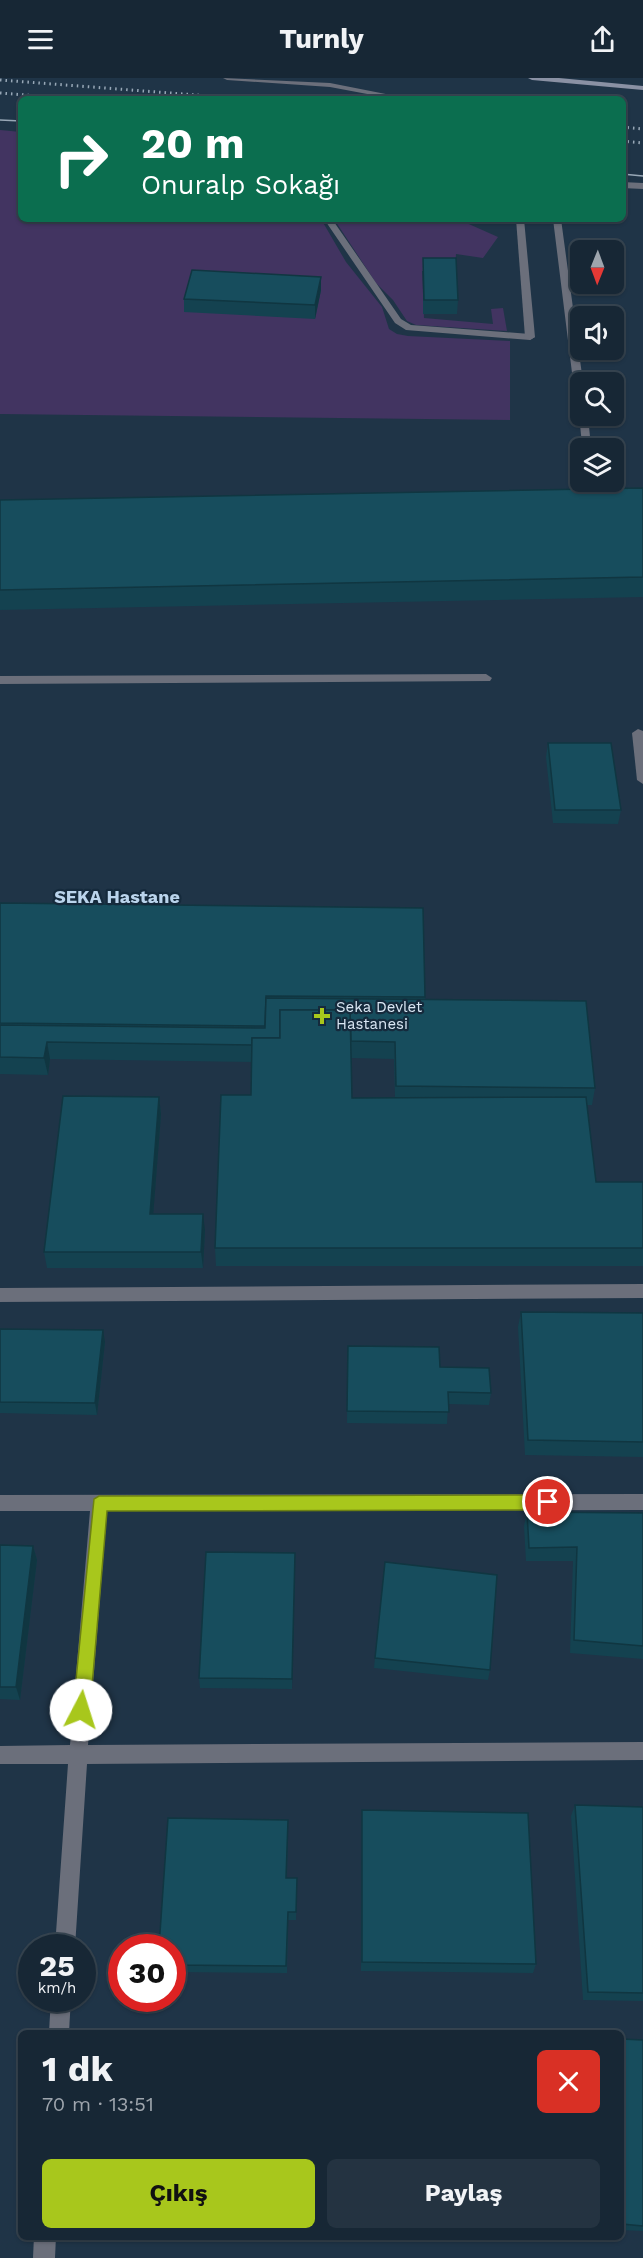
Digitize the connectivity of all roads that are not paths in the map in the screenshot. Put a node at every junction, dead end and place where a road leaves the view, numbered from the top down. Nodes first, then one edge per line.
1 (227, 78) edge
2 (532, 78) edge
3 (643, 88) edge
4 (390, 96) edge
5 (626, 185) edge
6 (643, 186) edge
7 (330, 222) edge
8 (520, 222) edge
9 (557, 222) edge
10 (577, 372) edge
11 (486, 678) dead end
12 (0, 680) edge
13 (638, 733) dead end
14 (643, 780) edge
15 (643, 1292) edge
16 (0, 1295) edge
17 (643, 1502) edge
18 (0, 1503) edge
19 (99, 1504) junction
20 (643, 1751) edge
21 (0, 1755) edge
22 (78, 1756) junction
23 (66, 1934) edge
24 (60, 2012) edge
25 (59, 2030) edge
26 (45, 2240) edge
27 (44, 2258) edge

1 - 4 street
2 - 3 main road
5 - 6 street
7 - 8 street
9 - 10 street
11 - 12 street
13 - 14 street
15 - 16 street
17 - 19 street
18 - 19 street
19 - 22 street
20 - 22 street
21 - 22 street
22 - 23 street
24 - 25 street
26 - 27 street

